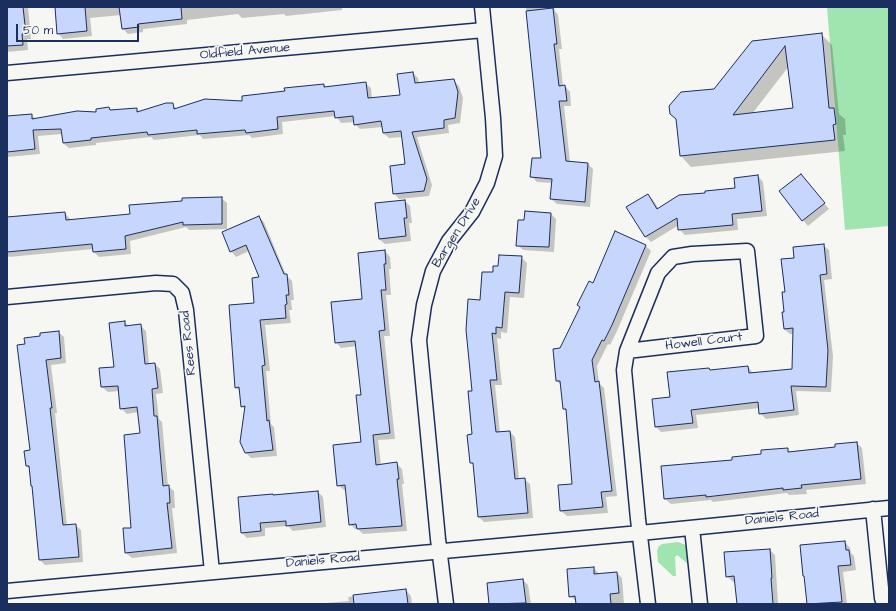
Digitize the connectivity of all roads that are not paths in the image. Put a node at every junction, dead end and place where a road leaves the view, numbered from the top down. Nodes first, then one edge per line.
1 (482, 7) edge
2 (484, 30) junction
3 (7, 73) edge
4 (7, 297) edge
5 (627, 351) junction
6 (889, 508) edge
7 (873, 509) junction
8 (692, 528) junction
9 (640, 533) junction
10 (440, 550) junction
11 (212, 572) junction
12 (7, 591) edge
13 (446, 604) edge
14 (648, 604) edge
15 (700, 604) edge
16 (884, 604) edge

1 - 2 street, Bargen Drive
2 - 3 street, Oldfield Avenue
2 - 10 street, Bargen Drive
4 - 11 street, Rees Road
5 - 5 street, Howell Court
5 - 9 street, Howell Court
6 - 7 street, Daniels Road
7 - 8 street, Daniels Road
7 - 16 street
8 - 9 street, Daniels Road
8 - 15 street
9 - 10 street, Daniels Road
9 - 14 street
10 - 11 street, Daniels Road
10 - 13 street, Bargen Drive
11 - 12 street, Daniels Road

